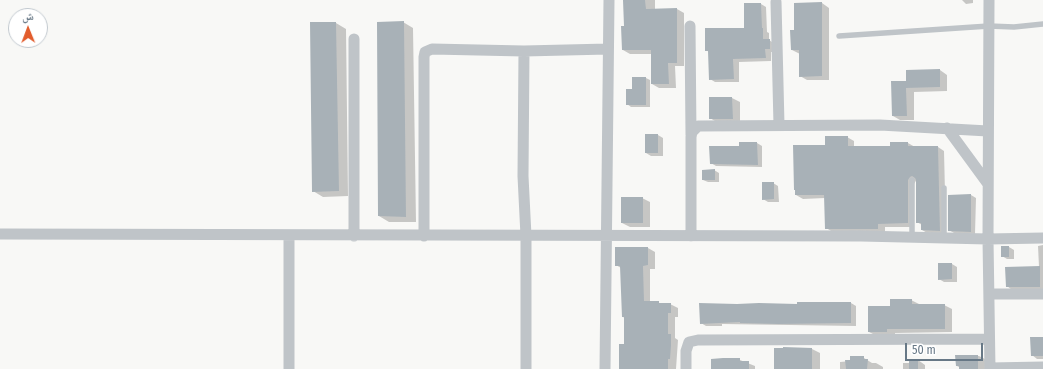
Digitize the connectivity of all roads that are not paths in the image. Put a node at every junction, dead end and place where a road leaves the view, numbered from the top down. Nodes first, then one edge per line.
1 (609, 0) edge
2 (989, 0) edge
3 (776, 2) dead end
4 (1043, 24) edge
5 (690, 26) dead end
6 (989, 26) junction
7 (839, 36) dead end
8 (354, 39) dead end
9 (608, 49) junction
10 (524, 50) junction
11 (779, 125) junction
12 (947, 128) junction
13 (988, 131) junction
14 (691, 136) junction
15 (912, 180) dead end
16 (988, 184) junction
17 (944, 188) dead end
18 (0, 234) edge
19 (289, 236) junction
20 (354, 236) junction
21 (424, 236) junction
22 (526, 236) junction
23 (606, 236) junction
24 (691, 236) junction
25 (912, 238) junction
26 (944, 238) junction
27 (1043, 238) edge
28 (988, 240) junction
29 (989, 294) junction
30 (1043, 294) edge
31 (989, 339) junction
32 (1043, 367) edge
33 (990, 368) edge
34 (289, 369) edge
35 (526, 369) edge
36 (605, 369) edge
37 (686, 369) edge

1 - 9 street
2 - 6 street
3 - 11 street
4 - 6 lane
5 - 14 street
6 - 7 lane
6 - 13 street
8 - 20 street
9 - 10 street
9 - 23 street
10 - 21 street
10 - 22 street
11 - 12 street
11 - 14 street
12 - 13 street
12 - 16 street
13 - 16 street
14 - 24 street
15 - 25 lane
16 - 28 street
17 - 26 lane
18 - 19 street
19 - 20 street
19 - 34 street
20 - 21 street
21 - 22 street
22 - 23 street
22 - 35 street
23 - 24 street
23 - 36 street
24 - 25 street
25 - 26 street
26 - 28 street
27 - 28 street
28 - 29 street
29 - 30 street
29 - 31 street
31 - 33 street
31 - 37 street
32 - 33 street

